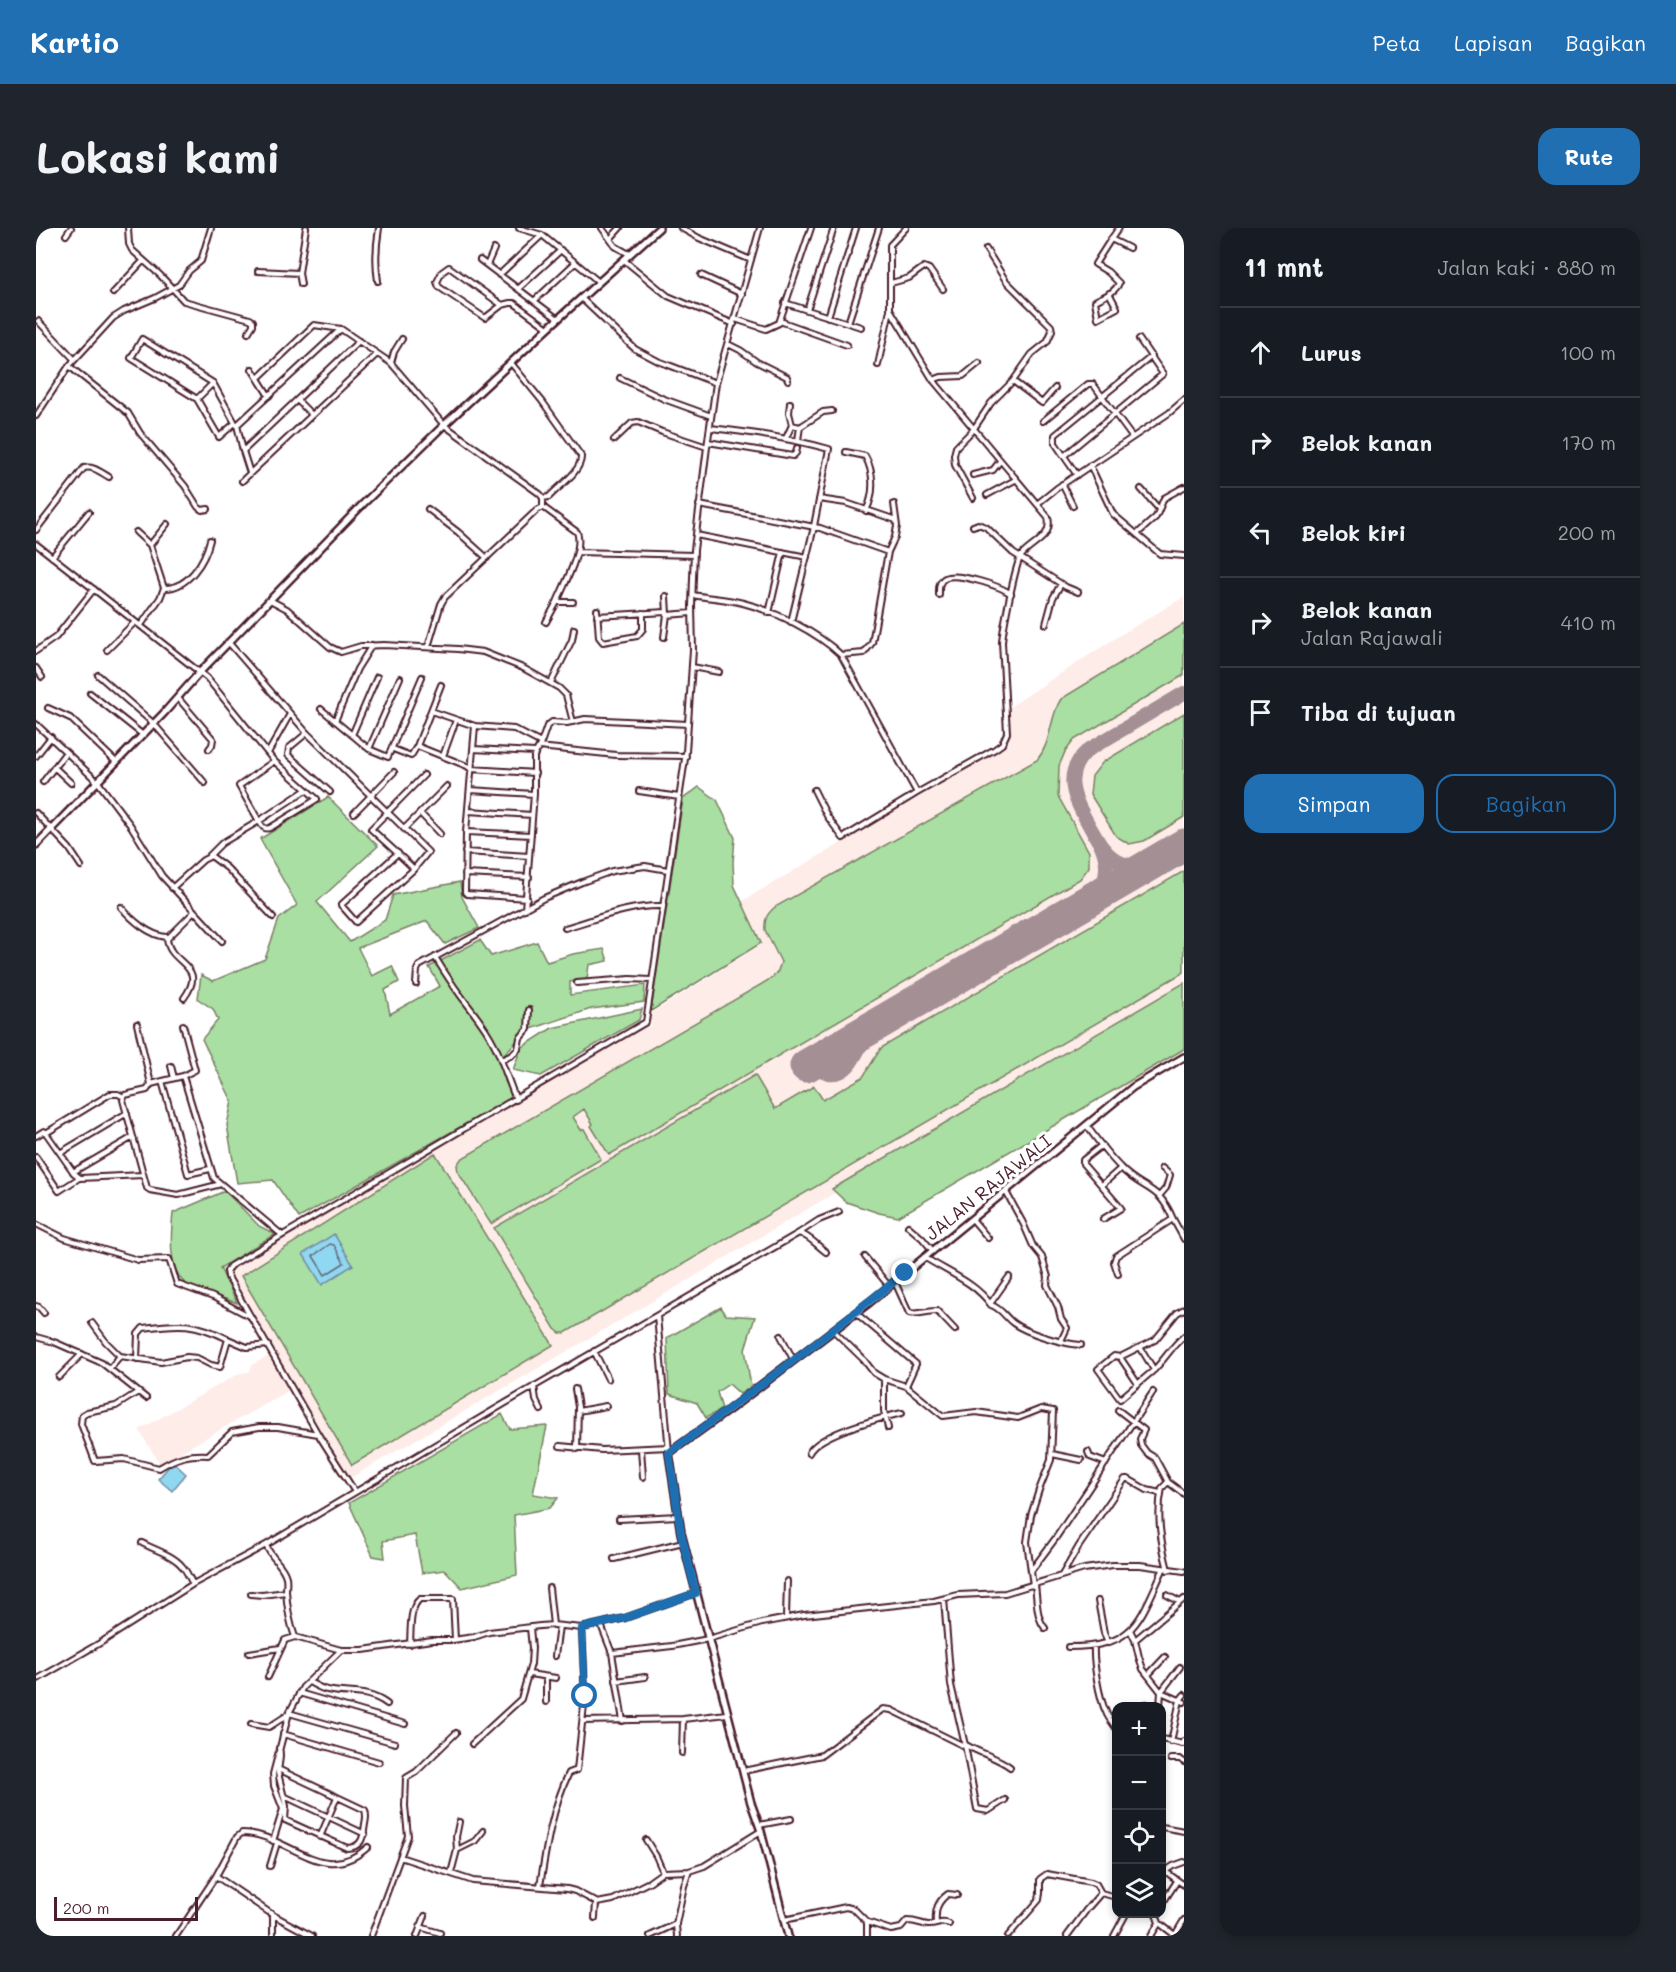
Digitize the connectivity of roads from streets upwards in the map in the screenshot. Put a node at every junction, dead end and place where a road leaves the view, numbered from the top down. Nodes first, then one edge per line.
1 (71, 228) edge
2 (128, 228) edge
3 (211, 228) edge
4 (306, 228) edge
5 (379, 228) edge
6 (519, 228) edge
7 (602, 228) edge
8 (620, 228) edge
9 (659, 228) edge
10 (681, 228) edge
11 (760, 228) edge
12 (811, 228) edge
13 (834, 228) edge
14 (856, 228) edge
15 (906, 228) edge
16 (1119, 228) edge
17 (880, 229) edge
18 (66, 235) dead end
19 (542, 235) junction
20 (610, 239) junction
21 (1111, 239) junction
22 (1129, 248) dead end
23 (494, 249) dead end
24 (986, 249) dead end
25 (561, 250) junction
26 (629, 254) junction
27 (480, 260) dead end
28 (624, 260) junction
29 (752, 260) junction
30 (143, 261) junction
31 (575, 263) junction
32 (486, 265) junction
33 (258, 272) dead end
34 (299, 273) junction
35 (499, 275) junction
36 (701, 275) dead end
37 (378, 281) dead end
38 (599, 282) junction
39 (891, 283) junction
40 (301, 284) dead end
41 (173, 289) junction
42 (518, 289) junction
43 (943, 289) dead end
44 (113, 293) dead end
45 (1109, 293) junction
46 (742, 294) junction
47 (580, 298) junction
48 (534, 301) junction
49 (785, 303) junction
50 (502, 305) junction
51 (890, 309) junction
52 (807, 310) junction
53 (828, 317) junction
54 (558, 319) junction
55 (38, 321) dead end
56 (780, 321) junction
57 (734, 322) junction
58 (848, 323) junction
59 (861, 327) dead end
60 (548, 328) junction
61 (341, 329) junction
62 (248, 333) dead end
63 (402, 339) dead end
64 (1139, 339) dead end
65 (359, 341) junction
66 (728, 344) junction
67 (847, 345) dead end
68 (377, 354) junction
69 (1152, 356) junction
70 (74, 359) junction
71 (511, 362) junction
72 (391, 363) junction
73 (979, 363) dead end
74 (878, 365) dead end
75 (69, 366) junction
76 (252, 369) dead end
77 (258, 378) junction
78 (620, 378) dead end
79 (788, 380) dead end
80 (933, 380) junction
81 (1013, 381) junction
82 (213, 383) junction
83 (716, 383) junction
84 (1055, 388) dead end
85 (269, 396) junction
86 (1102, 397) junction
87 (196, 399) junction
88 (297, 400) junction
89 (1184, 400) edge
90 (790, 403) dead end
91 (832, 411) dead end
92 (1115, 414) junction
93 (312, 415) junction
94 (36, 416) edge
95 (711, 416) junction
96 (1043, 421) dead end
97 (236, 424) junction
98 (444, 425) junction
99 (792, 425) junction
100 (800, 427) junction
101 (710, 428) junction
102 (974, 430) junction
103 (1132, 437) junction
104 (786, 438) junction
105 (614, 440) dead end
106 (798, 440) junction
107 (707, 445) junction
108 (797, 448) dead end
109 (243, 451) junction
110 (846, 452) dead end
111 (1065, 456) junction
112 (1000, 461) junction
113 (1090, 465) junction
114 (250, 473) junction
115 (973, 475) dead end
116 (1077, 475) junction
117 (109, 477) dead end
118 (1015, 480) junction
119 (242, 481) dead end
120 (1062, 484) junction
121 (1184, 487) edge
122 (1141, 489) dead end
123 (987, 495) dead end
124 (543, 498) junction
125 (973, 498) dead end
126 (819, 500) junction
127 (894, 504) dead end
128 (1037, 504) junction
129 (699, 505) junction
130 (1073, 506) dead end
131 (543, 507) junction
132 (1158, 508) junction
133 (208, 509) dead end
134 (428, 509) dead end
135 (866, 511) junction
136 (89, 512) dead end
137 (896, 520) junction
138 (167, 524) dead end
139 (814, 526) junction
140 (973, 526) dead end
141 (36, 530) edge
142 (136, 532) dead end
143 (1137, 534) junction
144 (696, 535) junction
145 (210, 540) dead end
146 (36, 544) edge
147 (150, 545) junction
148 (577, 552) junction
149 (783, 552) junction
150 (888, 552) junction
151 (694, 555) junction
152 (1184, 556) edge
153 (52, 557) junction
154 (807, 557) junction
155 (1021, 557) junction
156 (487, 558) junction
157 (1061, 584) junction
158 (164, 588) junction
159 (94, 589) junction
160 (1078, 592) dead end
161 (693, 595) junction
162 (1011, 595) junction
163 (666, 596) dead end
164 (939, 596) dead end
165 (270, 600) junction
166 (557, 602) junction
167 (573, 602) dead end
168 (597, 610) dead end
169 (643, 613) junction
170 (692, 613) junction
171 (769, 613) junction
172 (667, 614) junction
173 (597, 616) junction
174 (135, 622) junction
175 (546, 622) dead end
176 (791, 622) junction
177 (1046, 624) dead end
178 (141, 625) junction
179 (574, 629) dead end
180 (664, 637) dead end
181 (229, 643) junction
182 (372, 645) junction
183 (428, 647) junction
184 (107, 650) dead end
185 (36, 651) edge
186 (841, 655) junction
187 (36, 668) edge
188 (692, 668) junction
189 (200, 672) junction
190 (719, 672) dead end
191 (98, 675) dead end
192 (377, 676) dead end
193 (42, 677) dead end
194 (422, 677) dead end
195 (399, 678) dead end
196 (550, 683) junction
197 (441, 685) dead end
198 (90, 693) dead end
199 (178, 698) junction
200 (48, 708) dead end
201 (321, 709) dead end
202 (431, 711) junction
203 (290, 714) junction
204 (456, 720) junction
205 (335, 721) junction
206 (573, 722) junction
207 (36, 724) edge
208 (154, 724) junction
209 (688, 724) junction
210 (475, 726) junction
211 (307, 733) junction
212 (143, 735) junction
213 (352, 735) junction
214 (51, 737) junction
215 (540, 745) junction
216 (417, 746) junction
217 (209, 749) dead end
218 (369, 749) junction
219 (393, 749) junction
220 (473, 749) junction
221 (66, 752) junction
222 (535, 752) junction
223 (268, 753) junction
224 (36, 756) edge
225 (443, 756) junction
226 (686, 756) junction
227 (274, 761) junction
228 (116, 762) junction
229 (54, 767) junction
230 (471, 769) junction
231 (394, 772) dead end
232 (535, 773) junction
233 (424, 775) dead end
234 (43, 782) dead end
235 (98, 782) junction
236 (71, 783) dead end
237 (205, 783) dead end
238 (447, 786) dead end
239 (306, 790) junction
240 (470, 790) junction
241 (814, 790) dead end
242 (639, 791) dead end
243 (330, 792) dead end
244 (917, 793) junction
245 (534, 794) junction
246 (371, 797) junction
247 (679, 797) junction
248 (468, 811) junction
249 (36, 813) edge
250 (354, 813) dead end
251 (388, 813) junction
252 (420, 813) junction
253 (532, 815) junction
254 (259, 821) junction
255 (52, 829) junction
256 (405, 829) junction
257 (466, 832) junction
258 (440, 834) dead end
259 (531, 835) junction
260 (36, 845) edge
261 (465, 852) junction
262 (398, 854) junction
263 (209, 856) junction
264 (529, 856) junction
265 (81, 866) dead end
266 (414, 868) junction
267 (668, 870) junction
268 (465, 874) junction
269 (529, 878) junction
270 (172, 888) junction
271 (527, 898) junction
272 (662, 906) junction
273 (121, 907) dead end
274 (525, 909) junction
275 (194, 912) junction
276 (273, 917) dead end
277 (565, 928) dead end
278 (167, 938) junction
279 (222, 941) dead end
280 (435, 957) junction
281 (651, 980) junction
282 (577, 983) dead end
283 (416, 984) dead end
284 (184, 998) dead end
285 (529, 1010) dead end
286 (137, 1024) dead end
287 (183, 1025) dead end
288 (1184, 1057) edge
289 (501, 1060) junction
290 (171, 1066) dead end
291 (183, 1076) junction
292 (174, 1078) junction
293 (162, 1081) junction
294 (151, 1084) junction
295 (124, 1096) junction
296 (516, 1100) junction
297 (127, 1113) junction
298 (1087, 1126) junction
299 (46, 1133) junction
300 (36, 1136) edge
301 (133, 1137) junction
302 (1102, 1145) junction
303 (60, 1153) junction
304 (36, 1157) edge
305 (1162, 1167) dead end
306 (1120, 1168) junction
307 (210, 1169) junction
308 (73, 1172) junction
309 (143, 1175) junction
310 (80, 1178) junction
311 (220, 1184) junction
312 (1102, 1185) junction
313 (1005, 1192) junction
314 (1160, 1195) junction
315 (839, 1212) dead end
316 (972, 1219) junction
317 (1103, 1219) dead end
318 (1173, 1219) junction
319 (36, 1224) edge
320 (908, 1226) dead end
321 (799, 1233) junction
322 (282, 1235) junction
323 (988, 1238) dead end
324 (1184, 1238) edge
325 (933, 1251) junction
326 (825, 1252) dead end
327 (865, 1257) dead end
328 (924, 1257) junction
329 (1118, 1274) dead end
330 (1009, 1277) dead end
331 (895, 1281) junction
332 (889, 1286) junction
333 (990, 1304) junction
334 (36, 1306) edge
335 (1184, 1309) edge
336 (856, 1312) junction
337 (44, 1313) dead end
338 (657, 1316) junction
339 (252, 1318) junction
340 (92, 1323) dead end
341 (833, 1330) junction
342 (955, 1330) dead end
343 (781, 1336) dead end
344 (1184, 1336) edge
345 (36, 1337) edge
346 (228, 1339) junction
347 (1060, 1341) junction
348 (268, 1345) junction
349 (1081, 1345) dead end
350 (1140, 1347) junction
351 (594, 1351) junction
352 (82, 1354) junction
353 (120, 1356) junction
354 (1120, 1357) junction
355 (137, 1359) junction
356 (794, 1361) junction
357 (110, 1368) junction
358 (1154, 1370) junction
359 (59, 1377) dead end
360 (608, 1379) dead end
361 (884, 1379) junction
362 (1138, 1384) junction
363 (534, 1386) junction
364 (906, 1386) junction
365 (575, 1389) dead end
366 (138, 1392) junction
367 (1153, 1392) dead end
368 (146, 1398) dead end
369 (606, 1406) dead end
370 (541, 1410) dead end
371 (1118, 1410) dead end
372 (578, 1411) junction
373 (902, 1413) dead end
374 (885, 1417) junction
375 (1135, 1422) junction
376 (888, 1428) dead end
377 (318, 1434) junction
378 (560, 1446) dead end
379 (577, 1449) junction
380 (641, 1449) junction
381 (669, 1450) junction
382 (1088, 1452) dead end
383 (809, 1453) dead end
384 (1052, 1454) junction
385 (1081, 1460) dead end
386 (1106, 1463) junction
387 (642, 1477) dead end
388 (1168, 1482) junction
389 (355, 1492) junction
390 (1160, 1493) junction
391 (1184, 1494) edge
392 (678, 1515) junction
393 (619, 1519) dead end
394 (683, 1542) junction
395 (142, 1543) dead end
396 (266, 1545) junction
397 (614, 1559) dead end
398 (1165, 1570) junction
399 (1184, 1571) edge
400 (1030, 1572) junction
401 (1061, 1576) junction
402 (787, 1581) dead end
403 (193, 1584) junction
404 (1034, 1585) junction
405 (549, 1588) dead end
406 (286, 1592) junction
407 (696, 1593) junction
408 (251, 1594) dead end
409 (1167, 1595) dead end
410 (944, 1599) junction
411 (1182, 1600) edge
412 (1098, 1601) dead end
413 (786, 1618) junction
414 (601, 1624) junction
415 (553, 1625) junction
416 (560, 1626) junction
417 (530, 1628) junction
418 (582, 1628) junction
419 (1045, 1628) dead end
420 (1130, 1630) junction
421 (295, 1637) junction
422 (708, 1639) junction
423 (455, 1640) junction
424 (1135, 1641) junction
425 (1108, 1643) junction
426 (410, 1644) junction
427 (1094, 1646) junction
428 (1068, 1647) dead end
429 (280, 1648) junction
430 (341, 1650) junction
431 (249, 1653) dead end
432 (612, 1653) junction
433 (555, 1656) dead end
434 (1165, 1657) dead end
435 (1180, 1667) dead end
436 (529, 1674) junction
437 (1148, 1675) junction
438 (268, 1677) dead end
439 (645, 1677) dead end
440 (546, 1678) junction
441 (556, 1678) dead end
442 (36, 1680) edge
443 (616, 1681) junction
444 (309, 1682) junction
445 (1161, 1692) junction
446 (299, 1693) junction
447 (1184, 1695) edge
448 (1182, 1701) edge
449 (546, 1702) dead end
450 (1160, 1702) edge
451 (387, 1704) dead end
452 (289, 1713) junction
453 (727, 1714) junction
454 (683, 1719) junction
455 (1112, 1719) edge
456 (583, 1721) junction
457 (623, 1721) junction
458 (251, 1724) dead end
459 (405, 1724) dead end
460 (456, 1733) dead end
461 (283, 1734) junction
462 (1166, 1740) edge
463 (1172, 1742) junction
464 (395, 1743) dead end
465 (1184, 1743) edge
466 (472, 1744) dead end
467 (966, 1746) junction
468 (279, 1748) junction
469 (682, 1753) dead end
470 (1171, 1759) dead end
471 (380, 1762) dead end
472 (1184, 1762) edge
473 (1010, 1767) dead end
474 (278, 1769) junction
475 (742, 1771) junction
476 (284, 1795) junction
477 (337, 1797) junction
478 (1005, 1800) dead end
479 (328, 1816) junction
480 (791, 1819) dead end
481 (459, 1822) dead end
482 (760, 1828) junction
483 (1166, 1828) edge
484 (483, 1831) dead end
485 (1184, 1831) edge
486 (364, 1834) junction
487 (320, 1837) junction
488 (646, 1840) dead end
489 (275, 1842) junction
490 (368, 1847) dead end
491 (457, 1850) junction
492 (400, 1857) junction
493 (1184, 1862) edge
494 (270, 1866) dead end
495 (1166, 1869) edge
496 (689, 1871) junction
497 (663, 1872) junction
498 (451, 1873) junction
499 (1166, 1874) edge
500 (216, 1876) junction
501 (1177, 1881) junction
502 (1184, 1885) edge
503 (540, 1886) junction
504 (1101, 1893) junction
505 (957, 1895) dead end
506 (1112, 1896) edge
507 (1166, 1898) edge
508 (597, 1903) junction
509 (273, 1915) junction
510 (424, 1916) dead end
511 (595, 1918) dead end
512 (1124, 1918) edge
513 (1157, 1918) edge
514 (784, 1920) junction
515 (1184, 1920) edge
516 (867, 1922) junction
517 (936, 1923) junction
518 (1159, 1923) junction
519 (676, 1924) junction
520 (949, 1924) dead end
521 (420, 1928) junction
522 (440, 1933) dead end
523 (176, 1936) edge
524 (273, 1936) edge
525 (312, 1936) edge
526 (371, 1936) edge
527 (417, 1936) edge
528 (650, 1936) edge
529 (677, 1936) edge
530 (788, 1936) edge
531 (867, 1936) edge
532 (1008, 1936) edge
533 (1067, 1936) edge
534 (1114, 1936) edge
535 (1151, 1936) edge
536 (1175, 1936) edge

1 - 18 street
2 - 30 street
3 - 41 street
4 - 34 street
5 - 37 street
6 - 19 street
7 - 20 street
8 - 20 street
9 - 26 street
10 - 29 street
11 - 29 street
12 - 49 street
13 - 52 street
14 - 53 street
15 - 39 street
16 - 21 street
17 - 58 street
19 - 25 street
19 - 35 street
20 - 26 street
21 - 22 street
21 - 45 street
23 - 32 street
24 - 81 street
25 - 31 street
25 - 42 street
26 - 28 street
27 - 32 street
28 - 38 street
28 - 57 street
29 - 46 street
30 - 41 street
30 - 44 street
31 - 38 street
31 - 48 street
32 - 35 street
33 - 34 street
34 - 40 street
35 - 42 street
36 - 46 street
38 - 47 street
39 - 43 street
39 - 51 street
41 - 62 street
41 - 70 street
42 - 48 street
45 - 45 street
46 - 57 street
47 - 54 street
47 - 83 street
48 - 54 street
49 - 52 street
49 - 56 street
50 - 50 street
50 - 60 street
51 - 74 street
51 - 80 street
52 - 53 street
53 - 58 street
54 - 60 street
55 - 70 street
56 - 57 street
56 - 67 street
57 - 66 street
58 - 59 street
60 - 71 street
61 - 65 street
61 - 77 street
61 - 85 street
63 - 72 street
64 - 69 street
65 - 68 street
65 - 88 street
66 - 79 street
66 - 83 street
68 - 72 street
68 - 93 street
69 - 86 street
69 - 92 street
70 - 75 street
71 - 98 street
71 - 124 street
72 - 98 street
73 - 80 street
75 - 94 street
75 - 133 street
76 - 77 street
77 - 85 street
78 - 95 street
80 - 102 street
81 - 84 street
81 - 102 street
82 - 87 street
82 - 87 street
82 - 97 street
83 - 95 street
85 - 97 street
86 - 92 street
86 - 96 street
86 - 111 street
87 - 97 street
88 - 93 street
88 - 109 street
89 - 103 street
90 - 99 street
91 - 100 street
92 - 103 street
92 - 111 street
93 - 114 street
95 - 101 street
97 - 109 street
98 - 124 street
98 - 165 street
99 - 100 street
99 - 104 street
100 - 106 street
101 - 104 street
101 - 107 street
102 - 112 street
102 - 125 street
103 - 113 street
104 - 106 street
105 - 107 street
106 - 126 street
107 - 108 street
107 - 129 street
109 - 114 street
110 - 135 street
111 - 116 street
112 - 115 street
112 - 118 street
113 - 116 street
113 - 143 street
114 - 119 street
116 - 120 street
117 - 141 street
118 - 123 street
118 - 128 street
120 - 128 street
120 - 130 street
121 - 132 street
122 - 132 street
124 - 131 street
126 - 135 street
126 - 139 street
127 - 137 street
128 - 155 street
129 - 139 street
129 - 144 street
131 - 148 street
131 - 156 street
132 - 143 street
134 - 156 street
135 - 137 street
136 - 153 street
137 - 150 street
138 - 147 street
139 - 150 street
139 - 154 street
140 - 155 street
142 - 147 street
143 - 152 street
144 - 149 street
144 - 151 street
145 - 158 street
146 - 153 street
147 - 158 street
148 - 151 street
148 - 166 street
149 - 154 street
149 - 171 street
150 - 186 street
151 - 161 street
153 - 159 street
154 - 176 street
155 - 157 street
155 - 162 street
156 - 183 street
157 - 160 street
157 - 177 street
158 - 178 street
159 - 174 street
159 - 185 street
161 - 170 street
161 - 171 street
162 - 164 street
162 - 244 street
163 - 172 street
165 - 181 street
165 - 182 street
166 - 167 street
166 - 175 street
168 - 173 street
169 - 172 street
169 - 173 street
169 - 173 street
170 - 172 street
170 - 188 street
171 - 176 street
172 - 180 street
174 - 178 street
174 - 184 street
176 - 186 street
178 - 189 street
179 - 196 street
181 - 189 street
181 - 203 street
182 - 183 street
182 - 205 street
183 - 196 street
186 - 244 street
187 - 193 street
188 - 190 street
188 - 209 street
189 - 199 street
189 - 223 street
191 - 208 street
192 - 213 street
194 - 219 street
195 - 218 street
196 - 206 street
197 - 202 street
198 - 212 street
199 - 208 street
199 - 217 street
200 - 228 street
201 - 205 street
202 - 204 street
202 - 216 street
203 - 211 street
203 - 223 street
204 - 210 street
204 - 225 street
205 - 213 street
206 - 209 street
206 - 215 street
207 - 214 street
208 - 212 street
208 - 237 street
209 - 226 street
210 - 215 street
210 - 220 street
211 - 243 street
211 - 246 street
212 - 228 street
213 - 218 street
214 - 221 street
214 - 224 street
215 - 222 street
215 - 226 street
216 - 219 street
216 - 225 street
218 - 219 street
220 - 222 street
220 - 230 street
221 - 229 street
221 - 235 street
222 - 232 street
223 - 227 street
225 - 230 street
226 - 247 street
227 - 239 street
227 - 254 street
228 - 235 street
229 - 234 street
229 - 236 street
230 - 232 street
230 - 240 street
231 - 246 street
232 - 245 street
233 - 251 street
235 - 255 street
235 - 270 street
238 - 252 street
239 - 254 street
239 - 254 street
240 - 245 street
240 - 248 street
241 - 244 street
242 - 247 street
245 - 253 street
246 - 250 street
246 - 251 street
247 - 267 street
248 - 253 street
248 - 257 street
249 - 255 street
251 - 256 street
251 - 262 street
252 - 256 street
252 - 258 street
253 - 259 street
254 - 263 street
255 - 260 street
255 - 265 street
256 - 266 street
257 - 259 street
257 - 261 street
259 - 264 street
261 - 264 street
261 - 268 street
262 - 266 street
262 - 266 street
263 - 270 street
263 - 276 street
264 - 269 street
267 - 272 street
267 - 274 street
268 - 269 street
268 - 271 street
269 - 271 street
270 - 275 street
271 - 274 street
272 - 277 street
272 - 281 street
273 - 278 street
274 - 280 street
275 - 278 street
275 - 279 street
278 - 284 street
280 - 283 street
280 - 289 street
281 - 282 street
281 - 296 street
285 - 289 street
286 - 294 street
287 - 291 street
288 - 298 street, JALAN RAJAWALI
289 - 296 street
290 - 292 street
291 - 292 street
291 - 307 street
292 - 293 street
293 - 294 street
293 - 307 street
294 - 295 street
295 - 297 street
295 - 299 street
296 - 322 street
297 - 301 street
297 - 303 street
298 - 302 street
298 - 313 street, JALAN RAJAWALI
299 - 300 street
299 - 303 street
301 - 308 street
301 - 309 street
302 - 306 street
302 - 312 street
303 - 308 street
304 - 310 street
305 - 314 street
306 - 312 street
306 - 314 street
307 - 311 street
308 - 310 street
309 - 310 street
309 - 311 street
311 - 322 street
312 - 317 street
313 - 316 street, JALAN RAJAWALI
313 - 347 street
314 - 318 street
315 - 321 street
316 - 323 street
316 - 325 street, JALAN RAJAWALI
318 - 324 street
318 - 329 street
319 - 339 street
320 - 325 street
321 - 326 street
321 - 338 street
322 - 339 street
325 - 328 street, JALAN RAJAWALI
327 - 332 street
328 - 331 street, JALAN RAJAWALI
328 - 333 street
330 - 333 street
331 - 332 street, JALAN RAJAWALI
331 - 342 street
332 - 336 street, JALAN RAJAWALI
333 - 347 street
334 - 337 street
335 - 350 street
336 - 341 street, JALAN RAJAWALI
336 - 364 street
338 - 351 street
338 - 381 street
339 - 348 street
340 - 353 street
341 - 356 street, JALAN RAJAWALI
341 - 361 street
343 - 356 street
344 - 358 street
345 - 352 street
346 - 348 street
346 - 355 street
346 - 355 street
347 - 349 street
348 - 377 street
350 - 354 street
350 - 358 street
351 - 360 street
351 - 363 street
352 - 357 street
352 - 359 street
353 - 355 street
353 - 357 street
354 - 362 street
354 - 362 street
356 - 381 street, JALAN RAJAWALI
357 - 366 street
358 - 362 street
361 - 364 street
361 - 374 street
363 - 370 street
363 - 389 street
364 - 384 street
365 - 372 street
366 - 368 street
366 - 377 street
367 - 375 street
369 - 372 street
371 - 375 street
372 - 379 street
373 - 374 street
374 - 376 street
374 - 383 street
375 - 386 street
375 - 388 street
377 - 389 street
378 - 379 street
379 - 380 street
380 - 381 street
380 - 387 street
381 - 392 street
382 - 386 street
384 - 385 street
384 - 400 street
386 - 400 street
388 - 390 street
388 - 391 street
389 - 396 street
390 - 398 street
390 - 401 street
392 - 393 street
392 - 394 street
394 - 397 street
394 - 407 street
395 - 403 street
396 - 403 street
396 - 406 street
398 - 399 street
398 - 401 street
398 - 420 street
400 - 404 street
401 - 404 street
402 - 413 street
403 - 442 street
404 - 410 street
404 - 419 street
405 - 415 street
406 - 408 street
406 - 421 street
407 - 414 street
407 - 422 street
409 - 411 street
410 - 413 street
410 - 467 street
411 - 424 street
412 - 425 street
413 - 422 street
414 - 418 street
414 - 432 street
415 - 416 street
415 - 417 street
416 - 418 street
416 - 433 street
417 - 423 street
417 - 436 street
418 - 456 street
420 - 424 street
420 - 425 street
421 - 429 street
421 - 430 street
422 - 432 street
422 - 453 street
423 - 426 street
423 - 426 street
424 - 437 street
425 - 427 street
426 - 430 street
427 - 428 street
427 - 455 street
429 - 431 street
429 - 438 street
430 - 444 street
432 - 443 street
434 - 437 street
435 - 445 street
436 - 440 street
436 - 466 street
437 - 445 street
439 - 443 street
440 - 441 street
440 - 449 street
443 - 457 street
444 - 446 street
444 - 451 street
445 - 448 street
445 - 450 street
446 - 452 street
446 - 459 street
447 - 448 street
448 - 463 street
452 - 458 street
452 - 461 street
452 - 464 street
453 - 454 street
453 - 475 street
454 - 457 street
454 - 469 street
456 - 457 street
456 - 503 street
460 - 492 street
461 - 468 street
461 - 471 street
462 - 463 street
463 - 465 street
467 - 473 street
467 - 475 street
467 - 478 street
468 - 474 street
468 - 489 street
470 - 472 street
474 - 476 street
474 - 477 street
475 - 482 street
476 - 479 street
476 - 487 street
477 - 479 street
477 - 486 street
479 - 486 street
479 - 487 street
480 - 482 street
481 - 491 street
482 - 496 street
482 - 514 street
483 - 485 street
484 - 491 street
486 - 487 street
488 - 497 street
489 - 490 street
489 - 494 street
489 - 500 street
491 - 498 street
492 - 498 street
492 - 526 street
493 - 495 street
496 - 497 street
496 - 519 street
497 - 508 street
498 - 503 street
499 - 501 street
500 - 509 street
500 - 523 street
501 - 502 street
501 - 507 street
503 - 508 street
504 - 506 street
504 - 532 street
504 - 533 street
505 - 517 street
508 - 511 street
509 - 524 street
509 - 525 street
510 - 521 street
512 - 534 street
513 - 518 street
514 - 516 street
514 - 530 street
515 - 536 street
516 - 517 street
516 - 531 street
517 - 520 street
518 - 535 street
518 - 536 street
519 - 528 street
519 - 529 street
521 - 522 street
521 - 527 street

